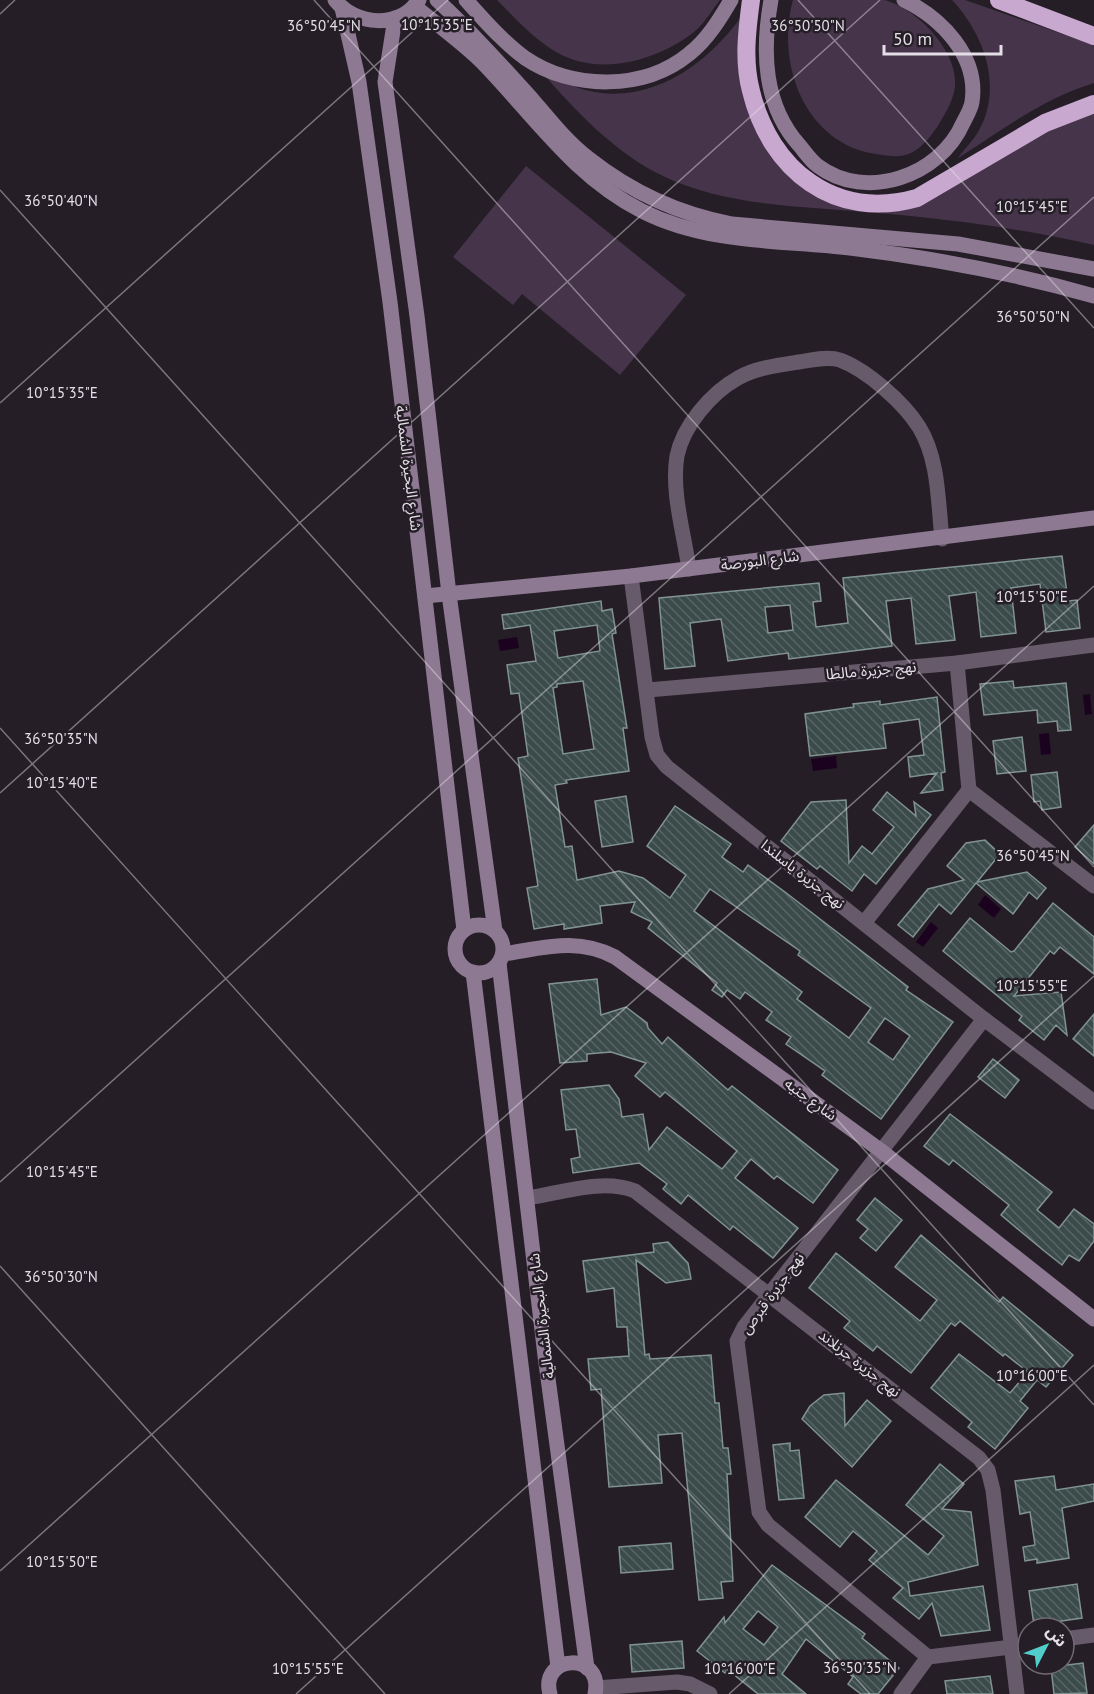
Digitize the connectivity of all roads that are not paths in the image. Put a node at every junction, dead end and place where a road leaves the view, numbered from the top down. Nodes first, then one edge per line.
1 (437, 0) edge
2 (466, 0) edge
3 (731, 0) edge
4 (751, 0) edge
5 (771, 0) edge
6 (904, 0) edge
7 (999, 0) edge
8 (416, 3) edge
9 (339, 4) edge
10 (395, 18) junction
11 (1094, 36) edge
12 (1094, 104) edge
13 (1094, 268) edge
14 (1094, 296) edge
15 (1094, 518) edge
16 (942, 539) junction
17 (689, 569) junction
18 (631, 576) junction
19 (448, 594) junction
20 (425, 597) junction
21 (1094, 645) edge
22 (957, 663) junction
23 (648, 690) junction
24 (969, 789) junction
25 (1094, 886) edge
26 (864, 923) junction
27 (464, 930) junction
28 (495, 931) junction
29 (501, 958) junction
30 (473, 972) junction
31 (984, 1019) junction
32 (1094, 1102) edge
33 (880, 1150) junction
34 (527, 1198) junction
35 (770, 1293) junction
36 (1094, 1319) edge
37 (1094, 1635) edge
38 (1076, 1638) edge
39 (1016, 1647) edge
40 (1012, 1648) junction
41 (928, 1657) junction
42 (558, 1667) junction
43 (587, 1668) junction
44 (596, 1691) edge
45 (550, 1694) edge
46 (710, 1694) edge
47 (901, 1694) edge
48 (1017, 1694) edge

1 - 13 main road
2 - 3 main road
4 - 12 highway
5 - 6 main road
7 - 11 highway
8 - 10 main road
8 - 14 main road
9 - 10 main road
9 - 20 main road, شارع البحيرة الشمالية
10 - 19 main road, شارع البحيرة الشمالية
15 - 16 main road, شارع البورصة
16 - 17 main road, شارع البورصة
16 - 17 street
17 - 18 main road, شارع البورصة
18 - 19 main road, شارع البورصة
18 - 23 street, نهج جزيرة ياسلندا
19 - 20 main road, شارع البورصة
19 - 28 main road, شارع البحيرة الشمالية
20 - 27 main road, شارع البحيرة الشمالية
21 - 22 street, نهج جزيرة مالطا
22 - 23 street, نهج جزيرة مالطا
22 - 24 street
23 - 26 street, نهج جزيرة ياسلندا
24 - 25 street
24 - 26 street
26 - 31 street, نهج جزيرة ياسلندا
27 - 28 main road
27 - 30 main road
28 - 29 main road
29 - 30 main road
29 - 33 main road, شارع جنيه
29 - 34 main road, شارع البحيرة الشمالية
30 - 42 main road, شارع البحيرة الشمالية
31 - 32 street, نهج جزيرة ياسلندا
31 - 33 street, نهج جزيرة قبرص
33 - 35 street, نهج جزيرة قبرص
33 - 36 main road, شارع جنيه
34 - 35 street, نهج جزيرة جرنلاند
34 - 43 main road, شارع البحيرة الشمالية
35 - 40 street, نهج جزيرة جرنلاند
35 - 41 street, نهج جزيرة قبرص
37 - 38 street
39 - 40 street
40 - 41 street
40 - 48 street, نهج جزيرة جرنلاند
41 - 47 street
42 - 43 main road
42 - 45 main road
43 - 44 main road, شارع البحيرة الشمالية
44 - 46 street

